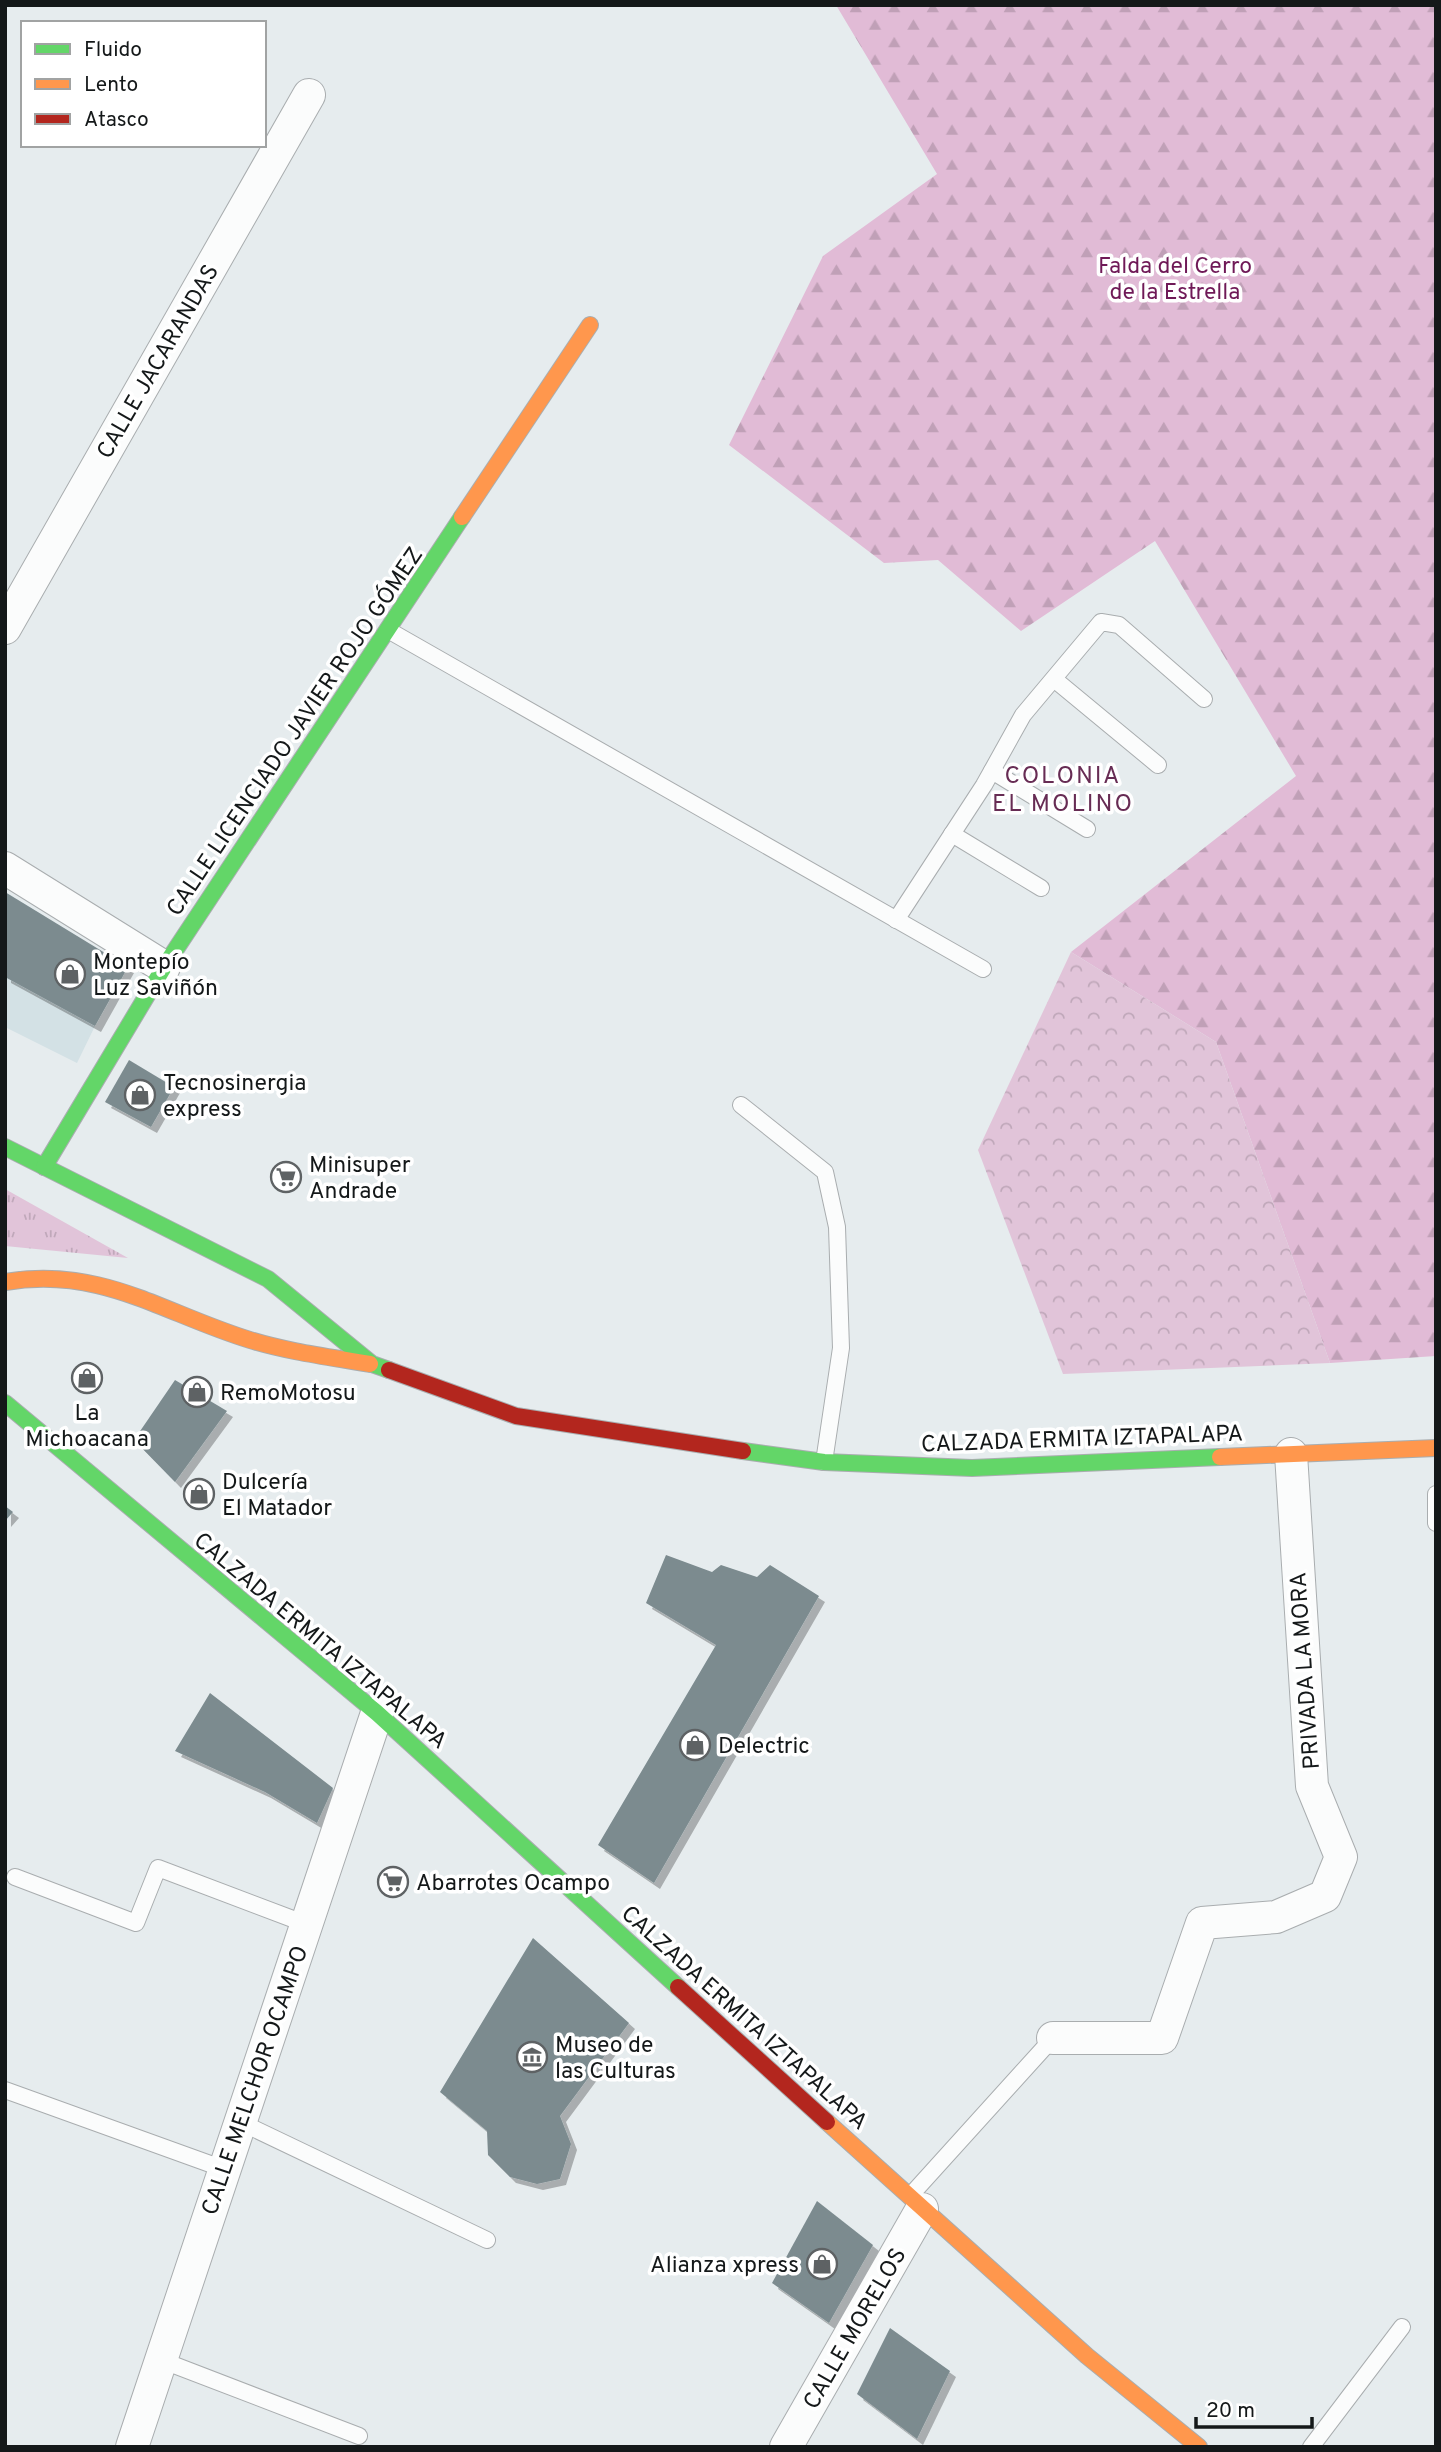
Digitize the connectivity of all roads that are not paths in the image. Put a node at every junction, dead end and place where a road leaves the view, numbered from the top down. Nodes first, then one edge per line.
1 (309, 95) dead end
2 (590, 325) dead end
3 (5, 628) edge
4 (388, 630) junction
5 (1054, 679) junction
6 (1204, 699) dead end
7 (1158, 765) dead end
8 (992, 771) junction
9 (1087, 829) dead end
10 (952, 834) junction
11 (5, 868) edge
12 (1041, 888) dead end
13 (896, 920) junction
14 (164, 967) junction
15 (984, 969) dead end
16 (741, 1105) dead end
17 (5, 1147) edge
18 (44, 1167) junction
19 (5, 1282) edge
20 (372, 1364) junction
21 (5, 1403) edge
22 (1436, 1448) edge
23 (1291, 1454) junction
24 (824, 1462) junction
25 (1436, 1494) edge
26 (1436, 1523) edge
27 (377, 1713) junction
28 (15, 1877) dead end
29 (306, 1924) junction
30 (1053, 2038) joint
31 (5, 2090) edge
32 (240, 2122) junction
33 (224, 2169) junction
34 (916, 2202) junction
35 (487, 2240) dead end
36 (1402, 2327) dead end
37 (161, 2360) junction
38 (359, 2436) dead end
39 (132, 2447) edge
40 (786, 2447) edge
41 (1199, 2447) edge
42 (1311, 2447) edge

1 - 3 street, CALLE JACARANDAS
2 - 4 main road, CALLE LICENCIADO JAVIER ROJO GÓMEZ
4 - 13 lane
4 - 14 main road, CALLE LICENCIADO JAVIER ROJO GÓMEZ
5 - 6 lane
5 - 7 lane
5 - 8 lane
8 - 9 lane
8 - 10 lane
10 - 12 lane
10 - 13 lane
11 - 14 street
13 - 15 lane
14 - 18 main road, CALLE LICENCIADO JAVIER ROJO GÓMEZ
16 - 24 lane
17 - 18 main road, CALZADA ERMITA IZTAPALAPA
18 - 20 main road, CALZADA ERMITA IZTAPALAPA
19 - 20 main road
20 - 24 main road, CALZADA ERMITA IZTAPALAPA
21 - 27 main road, CALZADA ERMITA IZTAPALAPA
22 - 23 main road, CALZADA ERMITA IZTAPALAPA
23 - 24 main road, CALZADA ERMITA IZTAPALAPA
23 - 30 street, PRIVADA LA MORA
25 - 26 lane
27 - 29 street, CALLE MELCHOR OCAMPO
27 - 34 main road, CALZADA ERMITA IZTAPALAPA
28 - 29 lane
29 - 32 street, CALLE MELCHOR OCAMPO
30 - 34 lane, PRIVADA LA MORA
31 - 33 lane
32 - 33 street, CALLE MELCHOR OCAMPO
32 - 35 lane
33 - 37 street, CALLE MELCHOR OCAMPO
34 - 40 street, CALLE MORELOS
34 - 41 main road, CALZADA ERMITA IZTAPALAPA
36 - 42 lane
37 - 38 lane
37 - 39 street, CALLE MELCHOR OCAMPO

